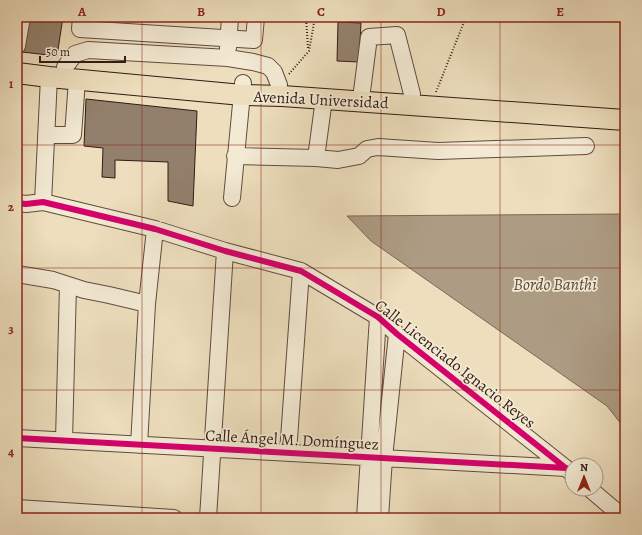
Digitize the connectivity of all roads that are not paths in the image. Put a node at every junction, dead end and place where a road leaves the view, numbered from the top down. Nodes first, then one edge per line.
1 (22, 17) edge
2 (80, 17) edge
3 (230, 17) edge
4 (256, 17) edge
5 (228, 39) junction
6 (17, 46) edge
7 (228, 58) junction
8 (17, 62) edge
9 (17, 73) edge
10 (63, 75) junction
11 (279, 85) junction
12 (242, 89) junction
13 (362, 91) junction
14 (412, 94) junction
15 (324, 99) junction
16 (625, 108) edge
17 (625, 120) edge
18 (46, 135) junction
19 (586, 146) dead end
20 (235, 156) junction
21 (316, 158) junction
22 (232, 198) dead end
23 (43, 202) junction
24 (17, 203) edge
25 (155, 229) junction
26 (225, 251) junction
27 (301, 271) junction
28 (17, 274) edge
29 (68, 285) junction
30 (147, 304) junction
31 (378, 317) junction
32 (398, 334) junction
33 (17, 438) edge
34 (64, 440) junction
35 (139, 445) junction
36 (213, 449) junction
37 (288, 453) junction
38 (377, 458) junction
39 (564, 467) edge
40 (564, 471) edge
41 (599, 497) edge
42 (17, 508) edge
43 (174, 518) edge
44 (208, 518) edge
45 (365, 518) edge
46 (380, 518) edge
47 (624, 518) edge

1 - 6 street
2 - 5 street
3 - 5 street
4 - 5 street
5 - 7 street
7 - 10 street
7 - 11 street
8 - 10 main road, Avenida Universidad
9 - 10 main road, Avenida Universidad
10 - 12 main road, Avenida Universidad
10 - 18 street
10 - 18 street
11 - 12 main road, Avenida Universidad
11 - 13 main road, Avenida Universidad
12 - 15 main road, Avenida Universidad
12 - 20 street
13 - 14 main road, Avenida Universidad
13 - 14 street
14 - 16 main road, Avenida Universidad
15 - 17 main road, Avenida Universidad
15 - 21 street
18 - 23 street
19 - 21 street
20 - 21 street
20 - 22 street
23 - 24 street, Calle Licenciado Ignacio Reyes
23 - 25 street, Calle Licenciado Ignacio Reyes
25 - 26 street, Calle Licenciado Ignacio Reyes
25 - 30 street
26 - 27 street, Calle Licenciado Ignacio Reyes
26 - 36 street
27 - 31 street, Calle Licenciado Ignacio Reyes
27 - 37 street
28 - 29 street
29 - 30 street
29 - 34 street
30 - 35 street
31 - 32 street, Calle Licenciado Ignacio Reyes
31 - 38 street
32 - 38 street
32 - 39 street, Calle Licenciado Ignacio Reyes
33 - 34 street, Calle Ángel M. Domínguez
34 - 35 street, Calle Ángel M. Domínguez
35 - 36 street, Calle Ángel M. Domínguez
36 - 37 street, Calle Ángel M. Domínguez
36 - 44 street
37 - 38 street, Calle Ángel M. Domínguez
38 - 40 street, Calle Ángel M. Domínguez
38 - 45 street
38 - 46 street
41 - 47 street
42 - 43 street

